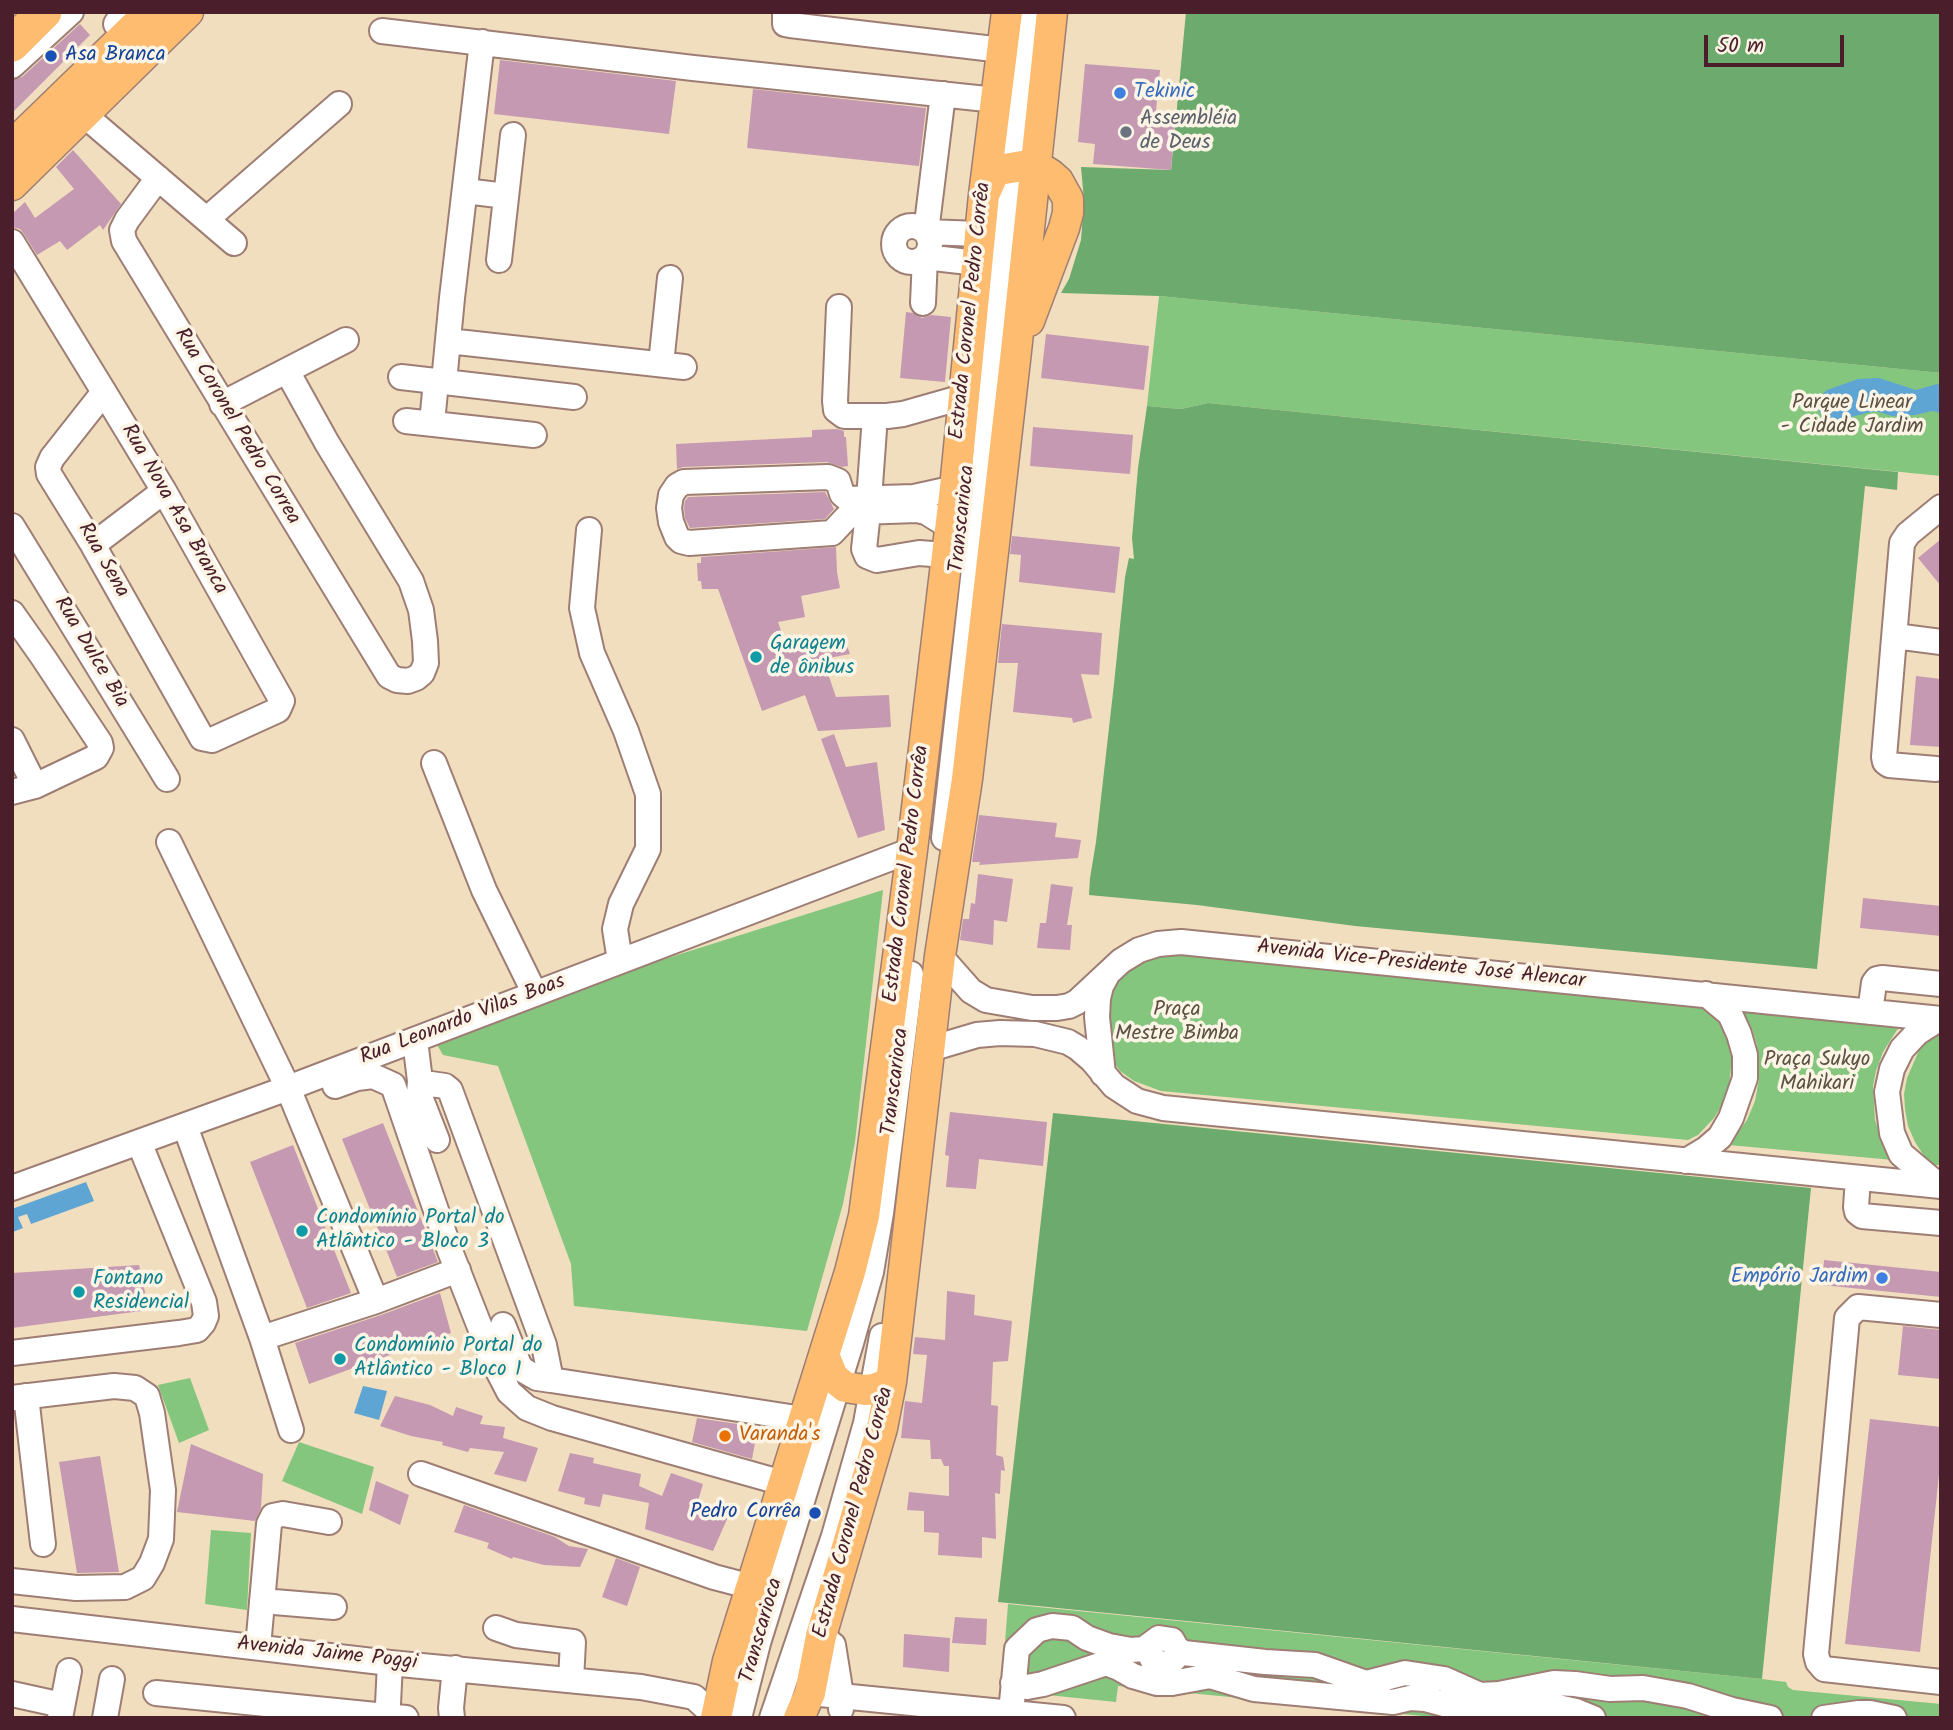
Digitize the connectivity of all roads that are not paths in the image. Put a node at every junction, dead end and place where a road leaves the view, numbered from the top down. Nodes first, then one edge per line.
1 (44, 12) edge
2 (71, 12) edge
3 (153, 12) edge
4 (188, 12) edge
5 (785, 12) edge
6 (1007, 12) edge
7 (1018, 12) edge
8 (1028, 12) edge
9 (1052, 12) edge
10 (123, 16) edge
11 (827, 21) edge
12 (382, 31) dead end
13 (482, 42) junction
14 (12, 44) edge
15 (1002, 50) junction
16 (12, 66) edge
17 (943, 94) junction
18 (996, 100) junction
19 (339, 104) dead end
20 (83, 114) junction
21 (12, 127) edge
22 (513, 135) dead end
23 (12, 149) edge
24 (1015, 168) junction
25 (159, 178) junction
26 (12, 185) edge
27 (465, 191) junction
28 (984, 195) junction
29 (506, 196) junction
30 (207, 219) junction
31 (926, 232) junction
32 (12, 242) edge
33 (234, 243) dead end
34 (978, 249) junction
35 (925, 257) junction
36 (499, 260) dead end
37 (670, 278) dead end
38 (923, 303) dead end
39 (839, 307) dead end
40 (346, 340) dead end
41 (448, 341) junction
42 (287, 371) junction
43 (401, 377) dead end
44 (440, 382) junction
45 (104, 392) junction
46 (573, 397) dead end
47 (963, 397) junction
48 (222, 404) junction
49 (406, 421) dead end
50 (432, 424) junction
51 (874, 430) dead end
52 (534, 435) dead end
53 (955, 488) junction
54 (163, 491) junction
55 (864, 506) junction
56 (1941, 507) edge
57 (12, 526) edge
58 (589, 530) dead end
59 (948, 541) junction
60 (93, 545) junction
61 (12, 613) edge
62 (1895, 636) junction
63 (1941, 642) edge
64 (202, 738) joint
65 (12, 740) edge
66 (434, 763) dead end
67 (1936, 769) dead end
68 (167, 779) dead end
69 (24, 789) edge
70 (169, 842) dead end
71 (912, 850) junction
72 (940, 956) junction
73 (620, 961) junction
74 (1108, 974) junction
75 (1941, 984) edge
76 (535, 994) junction
77 (1706, 995) junction
78 (1870, 1012) junction
79 (1940, 1019) edge
80 (415, 1040) junction
81 (930, 1049) junction
82 (1103, 1074) junction
83 (420, 1080) junction
84 (290, 1095) junction
85 (187, 1132) junction
86 (436, 1140) dead end
87 (139, 1142) junction
88 (1686, 1161) junction
89 (1858, 1178) junction
90 (1940, 1186) edge
91 (12, 1188) edge
92 (1941, 1223) edge
93 (457, 1270) junction
94 (376, 1301) junction
95 (1941, 1315) edge
96 (503, 1325) dead end
97 (262, 1338) junction
98 (12, 1353) edge
99 (824, 1355) junction
100 (551, 1380) junction
101 (838, 1383) junction
102 (883, 1385) junction
103 (19, 1397) edge
104 (803, 1419) junction
105 (291, 1430) dead end
106 (421, 1474) dead end
107 (783, 1483) junction
108 (329, 1522) dead end
109 (43, 1544) dead end
110 (12, 1581) edge
111 (752, 1587) junction
112 (262, 1601) junction
113 (334, 1606) dead end
114 (12, 1619) edge
115 (496, 1628) dead end
116 (821, 1636) junction
117 (258, 1647) junction
118 (390, 1663) junction
119 (454, 1668) junction
120 (69, 1671) dead end
121 (724, 1674) junction
122 (113, 1679) dead end
123 (570, 1680) junction
124 (1941, 1682) edge
125 (1013, 1683) junction
126 (641, 1687) junction
127 (156, 1693) dead end
128 (12, 1694) edge
129 (841, 1695) junction
130 (230, 1709) edge
131 (789, 1709) edge
132 (61, 1711) edge
133 (1547, 1711) edge
134 (728, 1713) edge
135 (1011, 1713) junction
136 (322, 1714) edge
137 (897, 1714) edge
138 (395, 1717) edge
139 (105, 1718) edge
140 (452, 1718) edge
141 (1063, 1718) edge
142 (1593, 1718) edge
143 (1770, 1718) edge
144 (1824, 1718) edge
145 (1894, 1718) edge

1 - 14 highway
2 - 16 street
3 - 23 highway
4 - 20 main road
5 - 11 street
6 - 15 main road, Estrada Coronel Pedro Corrêa
7 - 24 street, Transcarioca
8 - 24 street, Transcarioca
9 - 24 main road
10 - 21 street
11 - 15 street
12 - 13 street
13 - 17 street
13 - 27 street
15 - 18 main road, Estrada Coronel Pedro Corrêa
17 - 18 street
17 - 31 street
18 - 28 main road, Estrada Coronel Pedro Corrêa
19 - 30 street
20 - 25 street
20 - 26 main road
22 - 29 street
24 - 28 main road
24 - 72 main road, Estrada Coronel Pedro Corrêa
24 - 101 street, Transcarioca
24 - 102 street, Transcarioca
25 - 30 street
25 - 48 street, Rua Coronel Pedro Correa
27 - 29 street
27 - 41 street
28 - 34 main road, Estrada Coronel Pedro Corrêa
29 - 36 street
30 - 33 street
31 - 34 street
31 - 35 street
31 - 35 street
32 - 45 street, Rua Nova Asa Branca
34 - 35 street
34 - 47 main road, Estrada Coronel Pedro Corrêa
35 - 38 street
37 - 41 street
39 - 47 street
40 - 42 street
41 - 44 street
42 - 48 street
42 - 48 street, Rua Coronel Pedro Correa
43 - 44 street
44 - 46 street
44 - 50 street
45 - 54 street, Rua Nova Asa Branca
45 - 60 street, Rua Sena
47 - 53 main road, Estrada Coronel Pedro Corrêa
49 - 50 street
50 - 52 street
51 - 55 street
53 - 55 street
53 - 59 main road, Estrada Coronel Pedro Corrêa
54 - 60 street
54 - 64 street, Rua Nova Asa Branca
55 - 55 street
55 - 59 street
55 - 59 street
56 - 62 street
57 - 68 street, Rua Dulce Bia
58 - 73 street
59 - 71 main road, Estrada Coronel Pedro Corrêa
60 - 64 street, Rua Sena
61 - 69 street
62 - 63 street
62 - 67 street
65 - 69 street
66 - 76 street
70 - 84 street
71 - 73 street, Rua Leonardo Vilas Boas
71 - 99 main road, Estrada Coronel Pedro Corrêa
72 - 74 street, Avenida Vice-Presidente José Alencar
72 - 81 main road, Estrada Coronel Pedro Corrêa
73 - 76 street, Rua Leonardo Vilas Boas
74 - 77 street, Avenida Vice-Presidente José Alencar
74 - 82 street
75 - 78 street
76 - 80 street, Rua Leonardo Vilas Boas
77 - 78 street, Avenida Vice-Presidente José Alencar
77 - 88 street
78 - 79 street, Avenida Vice-Presidente José Alencar
79 - 90 street
80 - 83 street
80 - 84 street, Rua Leonardo Vilas Boas
81 - 82 street
81 - 102 main road, Estrada Coronel Pedro Corrêa
82 - 88 street
83 - 86 street
83 - 100 street
84 - 85 street, Rua Leonardo Vilas Boas
84 - 93 street
84 - 94 street
85 - 87 street, Rua Leonardo Vilas Boas
85 - 97 street
87 - 91 street, Rua Leonardo Vilas Boas
87 - 98 street
88 - 89 street
89 - 90 street
89 - 92 street
93 - 94 street
93 - 107 street
94 - 97 street
95 - 124 street
96 - 100 street
97 - 105 street
99 - 101 main road
99 - 104 main road, Estrada Coronel Pedro Corrêa
100 - 104 street
101 - 102 main road
101 - 134 street, Transcarioca
102 - 116 main road, Estrada Coronel Pedro Corrêa
102 - 131 street, Transcarioca
103 - 109 street
103 - 110 street
104 - 107 main road, Estrada Coronel Pedro Corrêa
106 - 111 street
107 - 111 main road, Estrada Coronel Pedro Corrêa
108 - 112 street
111 - 121 main road, Estrada Coronel Pedro Corrêa
112 - 113 street
112 - 117 street
114 - 117 street, Avenida Jaime Poggi
115 - 123 street
116 - 129 street
116 - 131 main road, Estrada Coronel Pedro Corrêa
117 - 118 street, Avenida Jaime Poggi
118 - 119 street, Avenida Jaime Poggi
118 - 138 street
119 - 123 street, Avenida Jaime Poggi
119 - 140 street
120 - 132 street
121 - 126 street, Avenida Jaime Poggi
121 - 134 main road, Estrada Coronel Pedro Corrêa
122 - 139 street
123 - 126 street, Avenida Jaime Poggi
125 - 133 street
125 - 135 street
125 - 143 street
126 - 134 street, Avenida Jaime Poggi
127 - 130 street
128 - 132 street
129 - 131 street
129 - 137 street
130 - 136 street
131 - 134 street
133 - 142 street
135 - 137 street
135 - 141 street
136 - 138 street
144 - 145 street

